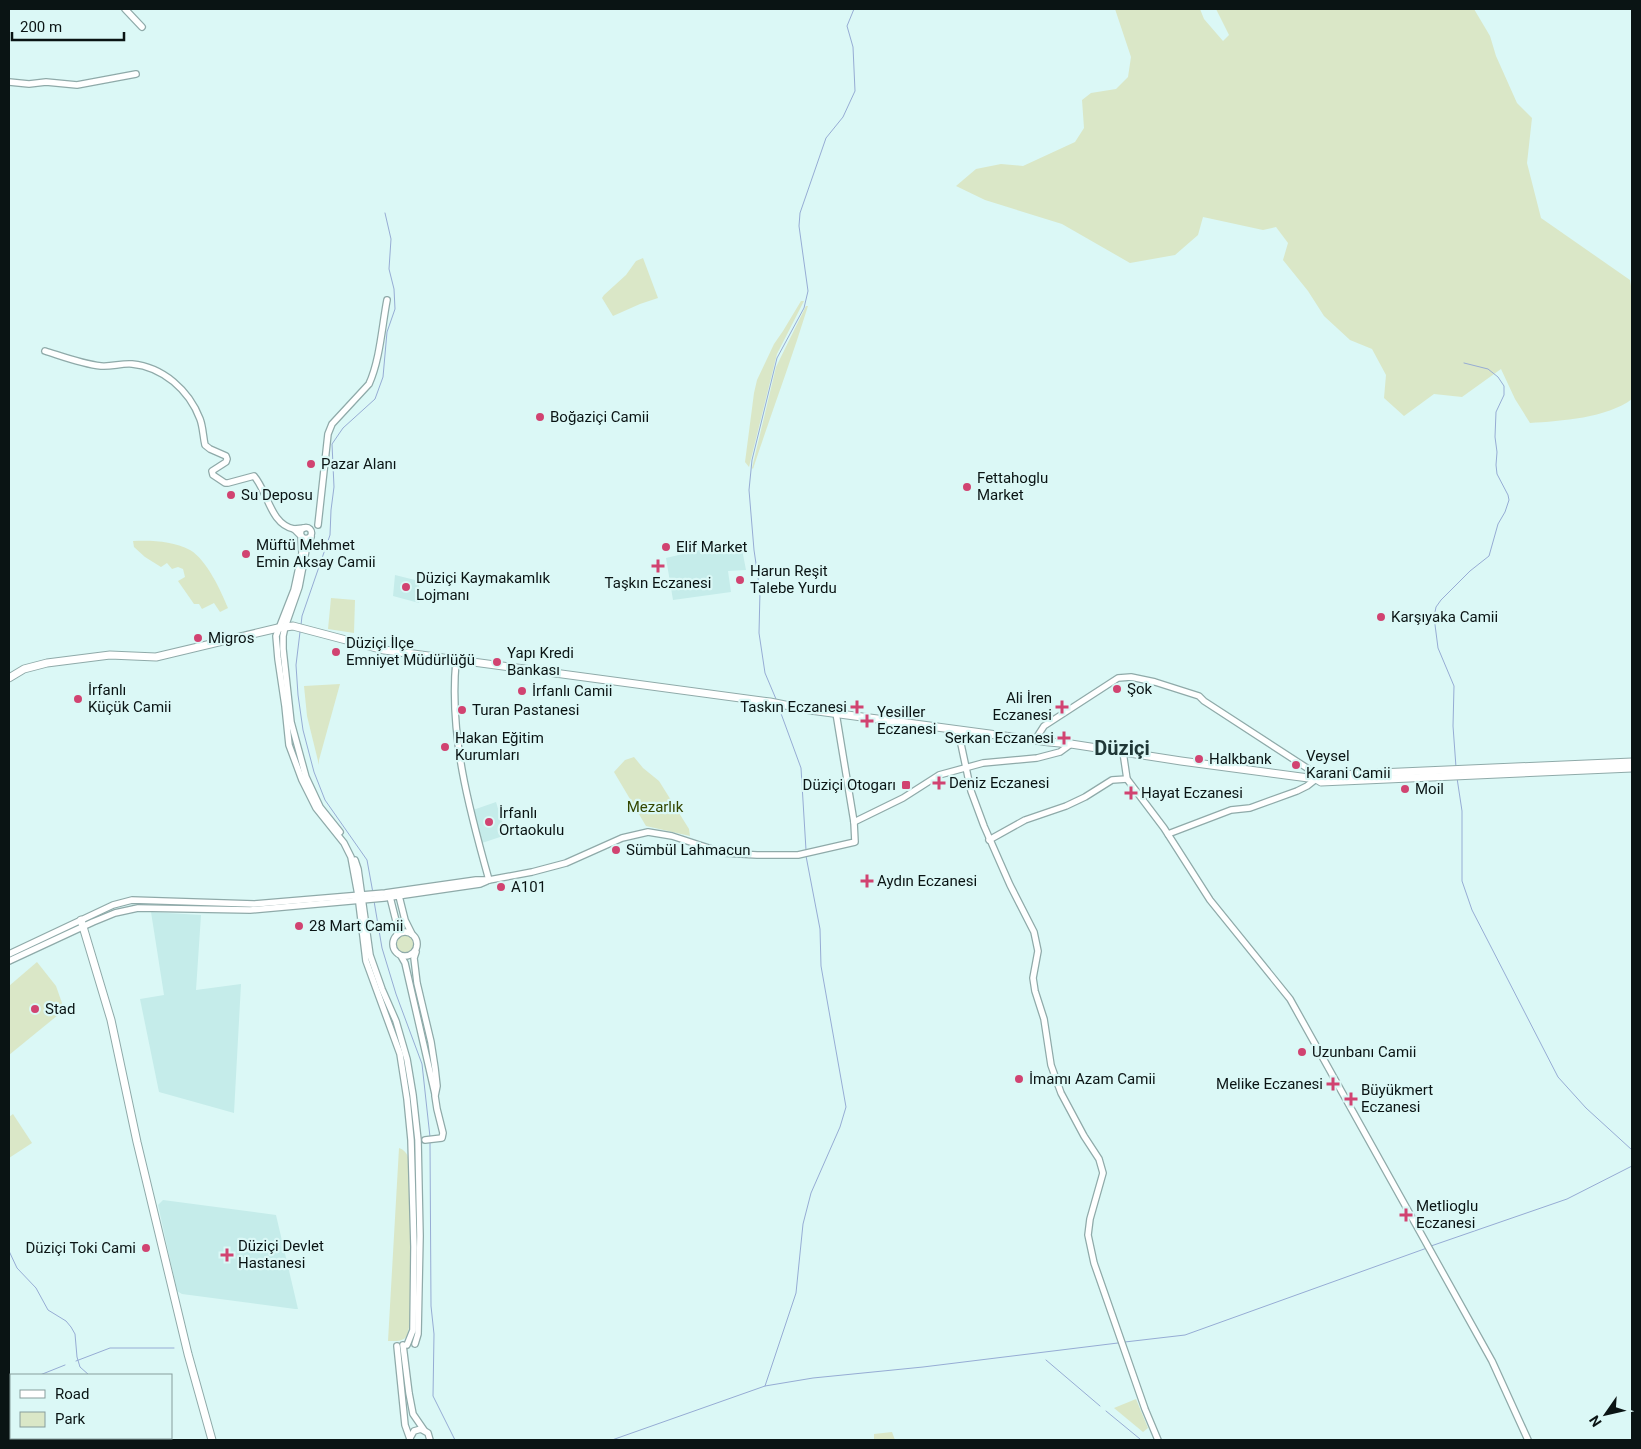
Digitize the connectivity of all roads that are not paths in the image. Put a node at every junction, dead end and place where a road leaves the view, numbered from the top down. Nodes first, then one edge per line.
1 (125, 9) edge
2 (142, 27) dead end
3 (136, 74) dead end
4 (9, 82) edge
5 (387, 300) dead end
6 (45, 351) dead end
7 (318, 525) junction
8 (307, 528) junction
9 (294, 529) junction
10 (301, 536) junction
11 (311, 536) junction
12 (286, 627) junction
13 (456, 661) junction
14 (9, 678) edge
15 (836, 713) junction
16 (958, 730) junction
17 (1035, 740) junction
18 (1071, 744) junction
19 (1123, 752) junction
20 (1632, 762) edge
21 (966, 767) junction
22 (1632, 768) edge
23 (1456, 773) junction
24 (1127, 779) junction
25 (1316, 779) junction
26 (854, 822) junction
27 (1168, 834) junction
28 (989, 840) junction
29 (489, 880) junction
30 (386, 896) junction
31 (399, 896) junction
32 (363, 897) junction
33 (82, 923) junction
34 (412, 934) junction
35 (397, 936) junction
36 (416, 952) junction
37 (9, 954) edge
38 (401, 956) junction
39 (9, 961) edge
40 (435, 1096) junction
41 (425, 1140) dead end
42 (137, 1142) junction
43 (415, 1344) dead end
44 (402, 1345) junction
45 (424, 1430) junction
46 (207, 1440) edge
47 (212, 1440) edge
48 (410, 1440) edge
49 (430, 1440) edge
50 (1158, 1440) edge
51 (1528, 1440) edge

1 - 2 street
3 - 4 street
5 - 7 street
6 - 9 street
7 - 8 street
7 - 11 street
8 - 9 street
8 - 10 street
8 - 11 street
9 - 10 street
10 - 11 street
10 - 12 street
11 - 12 street
12 - 13 main road
12 - 14 main road
12 - 32 street
13 - 15 main road
13 - 29 street
15 - 16 main road
15 - 26 street
16 - 17 main road
16 - 21 street
17 - 18 main road
17 - 25 street
18 - 19 main road
18 - 21 street
19 - 24 street
19 - 25 main road
20 - 23 main road
21 - 26 street
21 - 28 street
22 - 23 main road
23 - 25 main road
24 - 27 street
24 - 28 street
25 - 27 street
26 - 29 street
27 - 51 street
28 - 50 street
29 - 30 street
29 - 31 street
30 - 31 street
30 - 32 street
30 - 35 street
31 - 34 street
32 - 33 street
32 - 43 street
32 - 44 street
33 - 37 street
33 - 39 street
33 - 42 main road
34 - 35 street
34 - 36 street
35 - 38 street
36 - 38 street
36 - 40 street
38 - 40 street
40 - 41 street
42 - 46 main road
42 - 47 main road
44 - 45 street
44 - 48 street
45 - 48 street
45 - 49 street

